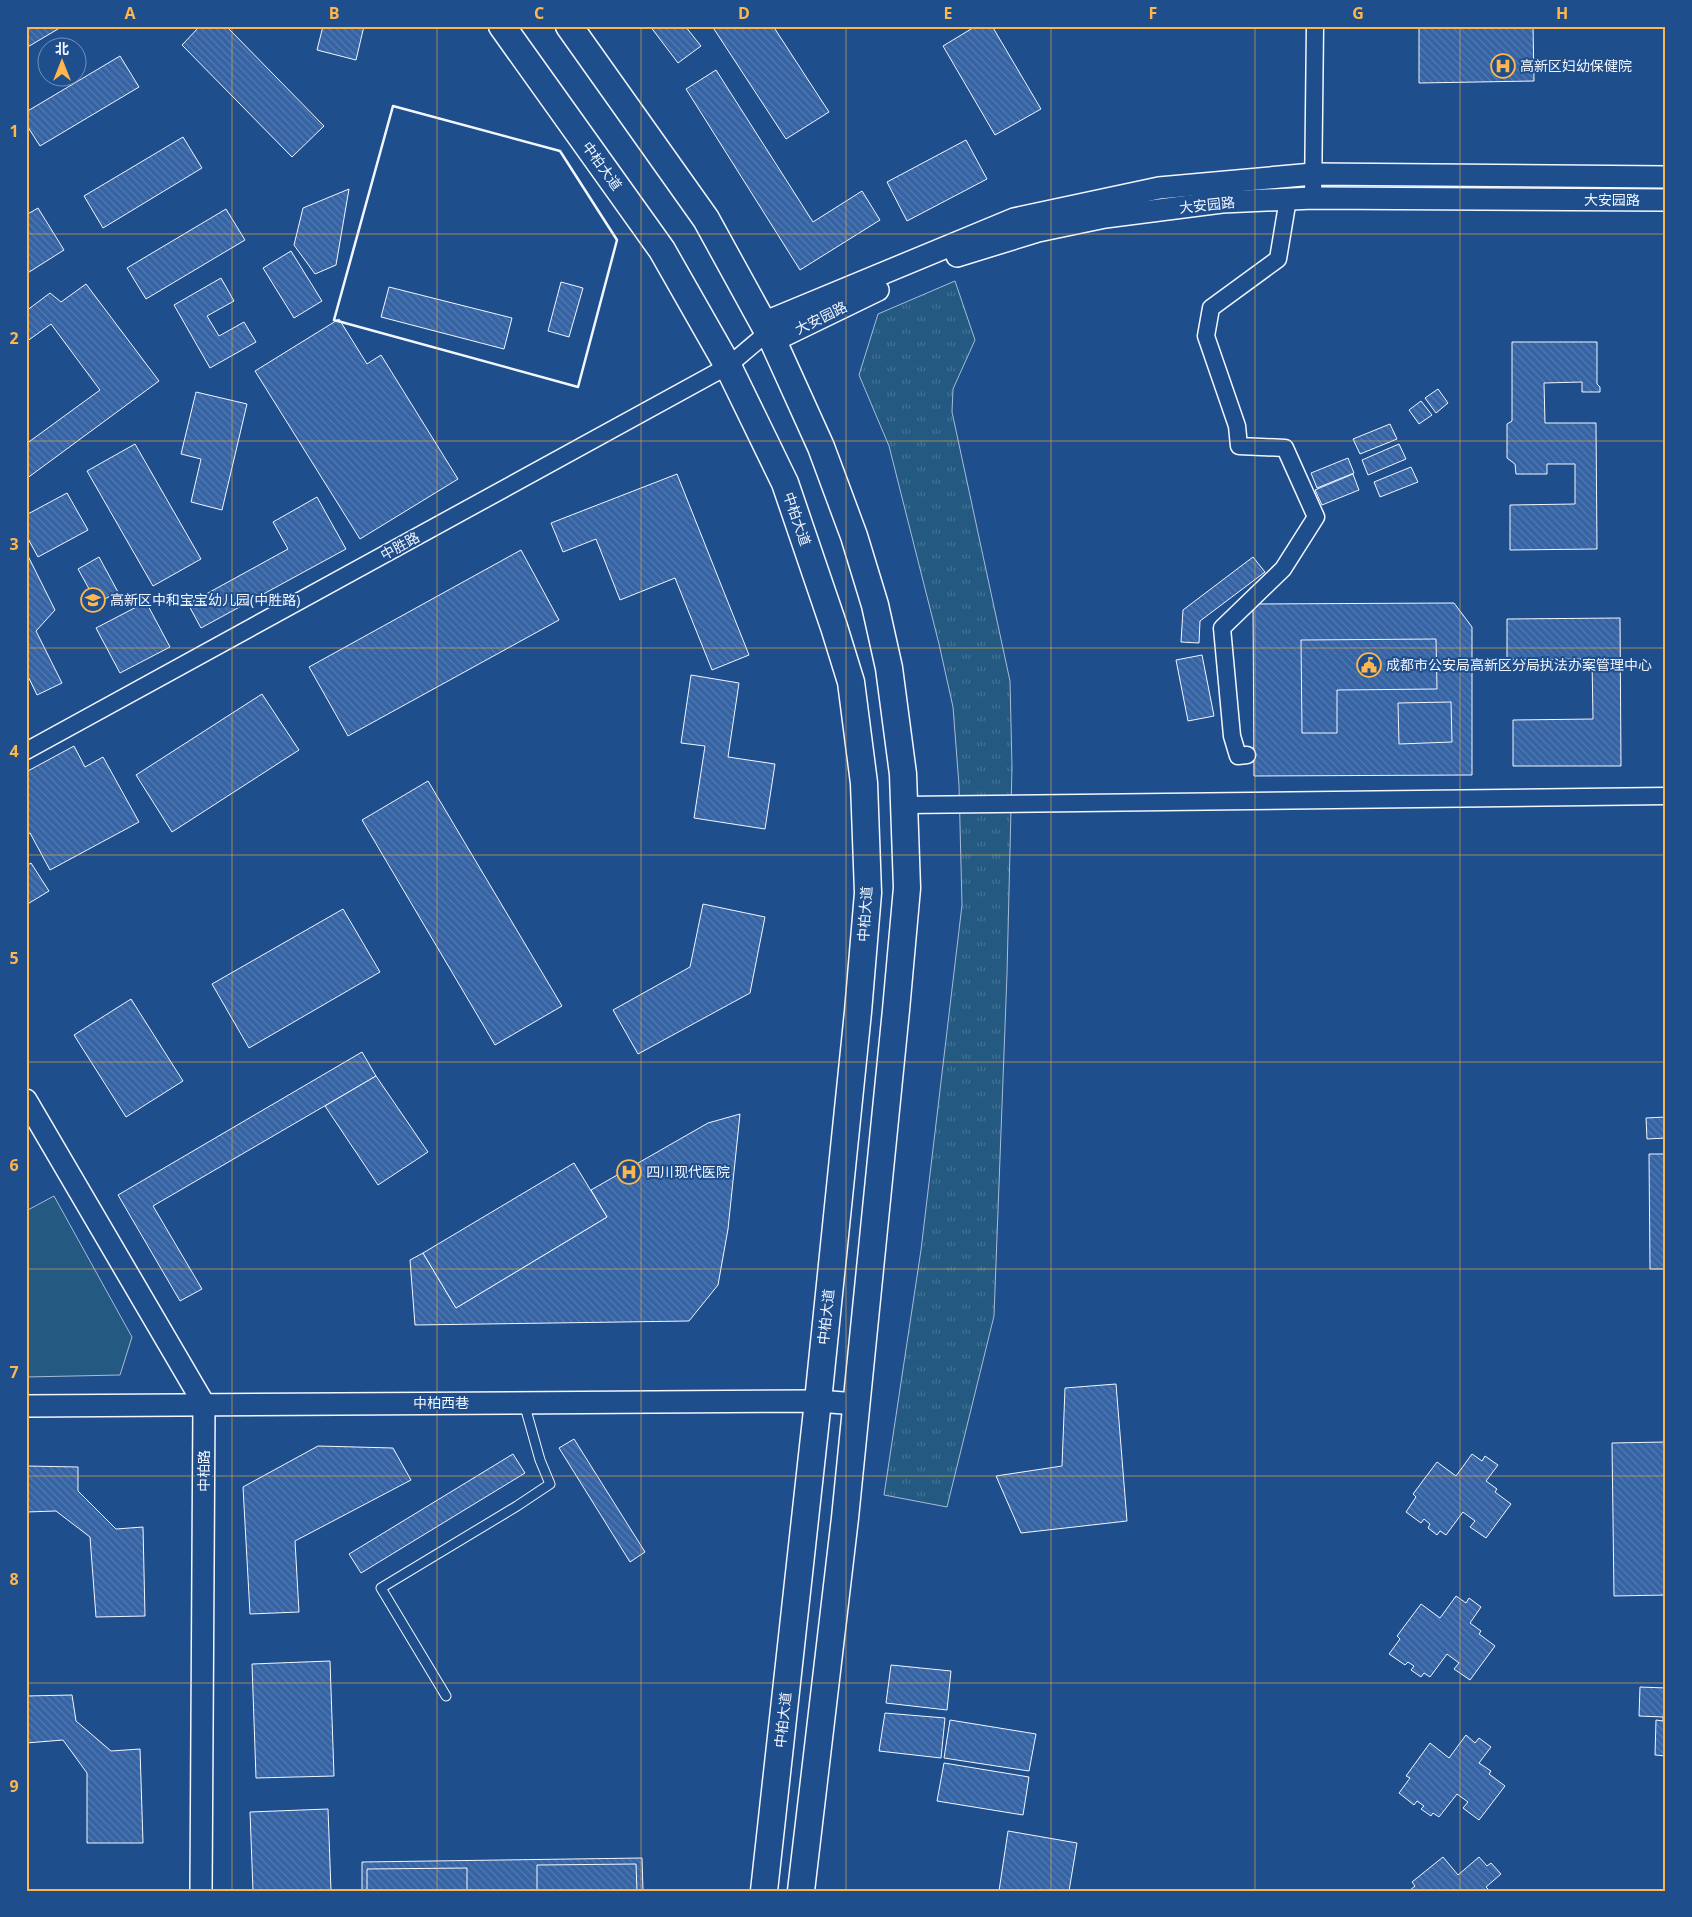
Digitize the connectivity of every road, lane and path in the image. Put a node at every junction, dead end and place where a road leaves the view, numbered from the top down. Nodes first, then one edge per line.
1 (502, 26) edge
2 (569, 26) edge
3 (1315, 26) edge
4 (1313, 174) junction
5 (1666, 177) edge
6 (1313, 198) junction
7 (1288, 199) junction
8 (1666, 200) edge
9 (768, 332) junction
10 (728, 366) junction
11 (26, 751) edge
12 (1247, 755) dead end
13 (1666, 796) edge
14 (904, 805) junction
15 (26, 1100) edge
16 (818, 1401) junction
17 (524, 1403) junction
18 (204, 1404) junction
19 (856, 1404) junction
20 (26, 1406) edge
21 (446, 1696) dead end
22 (202, 1891) edge
23 (764, 1891) edge
24 (801, 1891) edge

1 - 10 main road, 中柏大道
2 - 9 main road
3 - 4 street
4 - 5 street
4 - 6 street
4 - 9 street
6 - 7 street, 大安园路
6 - 8 street, 大安园路
7 - 9 street, 大安园路
7 - 12 street
9 - 10 street, 中胜路
9 - 14 main road
10 - 11 street, 中胜路
10 - 16 main road, 中柏大道
13 - 14 street
14 - 19 main road
15 - 18 street
16 - 17 street, 中柏西巷
16 - 19 street, 中柏西巷
16 - 23 main road, 中柏大道
17 - 18 street, 中柏西巷
17 - 21 lane
18 - 20 street, 中柏西巷
18 - 22 street, 中柏路
19 - 24 main road

